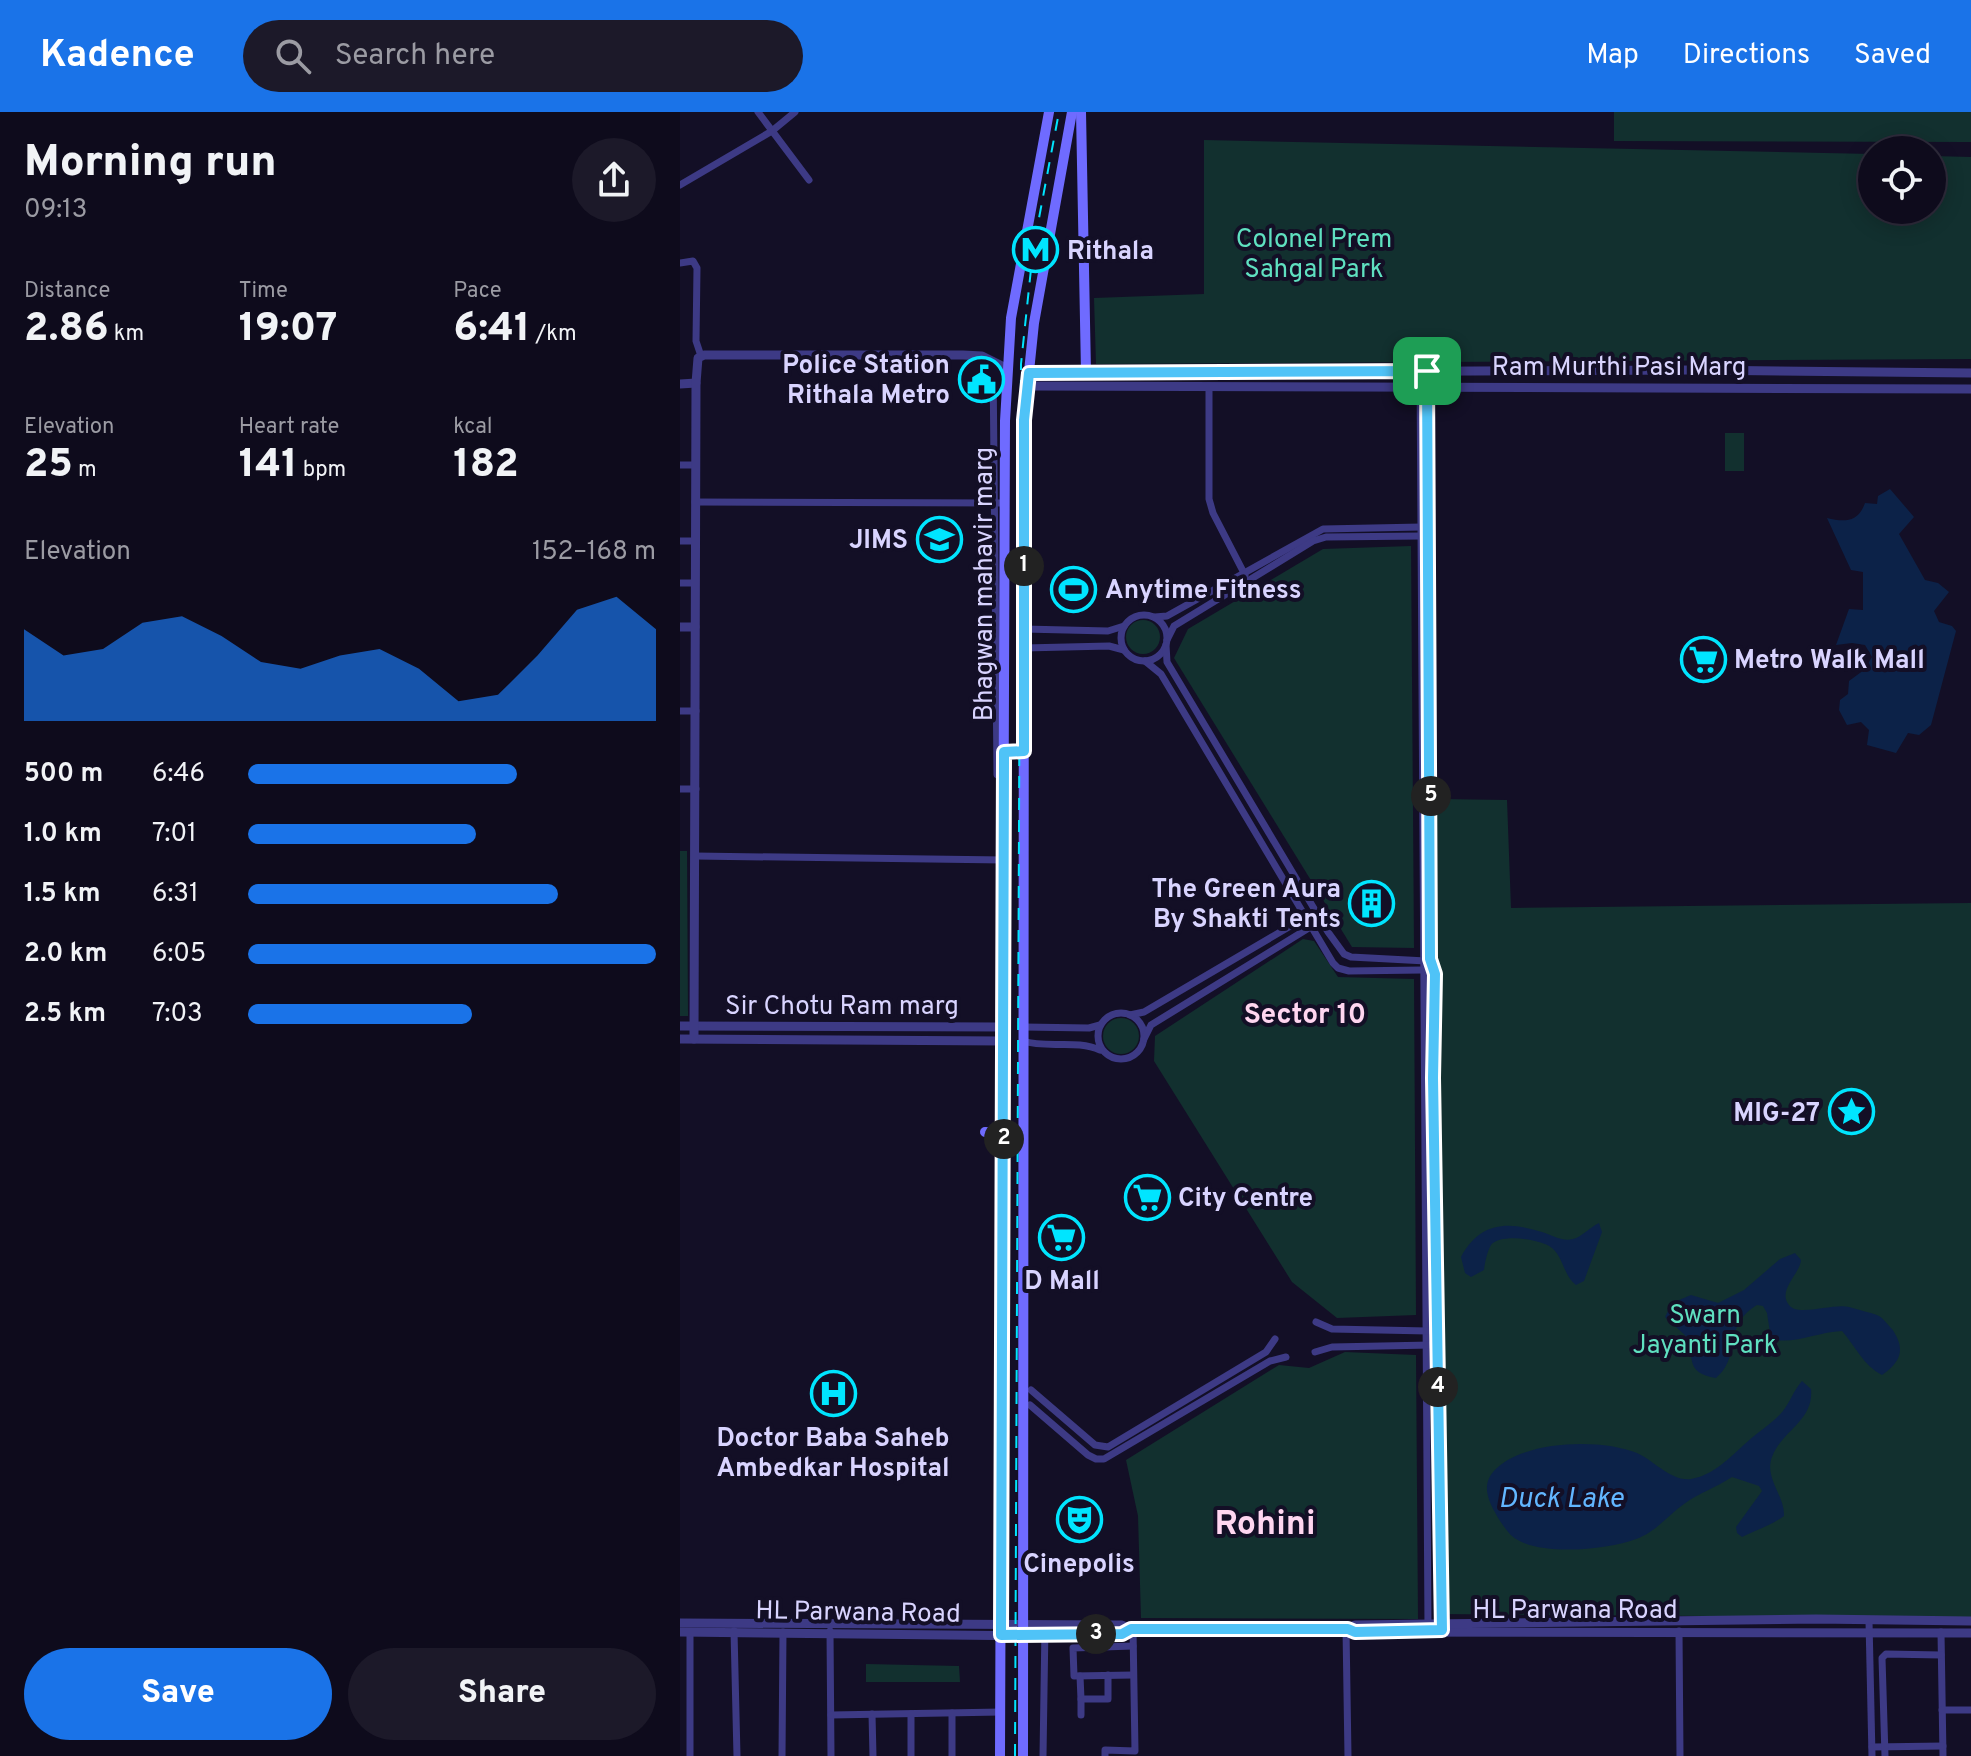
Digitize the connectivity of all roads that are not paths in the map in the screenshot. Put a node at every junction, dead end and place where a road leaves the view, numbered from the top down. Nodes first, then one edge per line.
1 (758, 112) edge
2 (795, 112) edge
3 (1049, 112) edge
4 (1072, 112) edge
5 (1081, 112) edge
6 (772, 131) junction
7 (809, 180) dead end
8 (680, 185) edge
9 (680, 263) edge
10 (701, 356) junction
11 (993, 361) junction
12 (1008, 369) junction
13 (1424, 371) junction
14 (1029, 373) junction
15 (1086, 373) junction
16 (1971, 373) edge
17 (696, 383) junction
18 (680, 384) edge
19 (1027, 386) junction
20 (1209, 386) junction
21 (1424, 387) junction
22 (1971, 389) edge
23 (680, 465) edge
24 (695, 465) junction
25 (695, 502) junction
26 (999, 503) junction
27 (1421, 527) junction
28 (1421, 536) junction
29 (680, 541) edge
30 (695, 541) junction
31 (1246, 576) junction
32 (680, 583) edge
33 (695, 583) junction
34 (1155, 617) junction
35 (1124, 626) junction
36 (680, 627) edge
37 (695, 627) junction
38 (1024, 629) junction
39 (1166, 643) junction
40 (1024, 648) junction
41 (1124, 650) junction
42 (1145, 661) junction
43 (680, 711) edge
44 (696, 711) junction
45 (1024, 751) junction
46 (1004, 752) junction
47 (1004, 777) junction
48 (680, 789) edge
49 (696, 789) junction
50 (695, 856) junction
51 (1004, 860) junction
52 (1316, 911) junction
53 (1305, 917) junction
54 (1321, 921) junction
55 (1311, 927) junction
56 (1424, 959) junction
57 (1432, 967) junction
58 (1422, 970) junction
59 (1130, 1015) junction
60 (1100, 1025) junction
61 (680, 1026) edge
62 (694, 1026) junction
63 (1004, 1027) junction
64 (1024, 1027) junction
65 (680, 1039) edge
66 (694, 1039) junction
67 (1144, 1039) junction
68 (1003, 1041) junction
69 (1023, 1041) junction
70 (1102, 1051) junction
71 (985, 1132) dead end
72 (1004, 1133) junction
73 (1316, 1322) dead end
74 (1426, 1330) junction
75 (1437, 1331) junction
76 (1275, 1339) dead end
77 (1437, 1345) junction
78 (1427, 1346) junction
79 (1315, 1352) dead end
80 (1286, 1357) dead end
81 (1031, 1390) dead end
82 (1030, 1405) dead end
83 (1869, 1621) junction
84 (1971, 1621) edge
85 (680, 1623) edge
86 (1428, 1627) junction
87 (1442, 1627) junction
88 (1132, 1629) junction
89 (1347, 1629) junction
90 (1001, 1630) junction
91 (1023, 1630) junction
92 (734, 1631) junction
93 (830, 1631) junction
94 (1045, 1631) junction
95 (1679, 1631) junction
96 (685, 1632) edge
97 (783, 1632) junction
98 (1941, 1632) junction
99 (1870, 1633) junction
100 (1971, 1633) edge
101 (1133, 1646) junction
102 (1941, 1655) junction
103 (1108, 1675) junction
104 (1133, 1675) junction
105 (1080, 1676) junction
106 (1081, 1699) junction
107 (1942, 1710) junction
108 (1971, 1710) edge
109 (1001, 1712) junction
110 (952, 1713) junction
111 (872, 1714) junction
112 (911, 1714) junction
113 (831, 1715) junction
114 (1081, 1715) dead end
115 (1943, 1746) junction
116 (1872, 1752) edge
117 (1885, 1752) edge
118 (690, 1756) edge
119 (737, 1756) edge
120 (782, 1756) edge
121 (831, 1756) edge
122 (873, 1756) edge
123 (911, 1756) edge
124 (952, 1756) edge
125 (1000, 1756) edge
126 (1023, 1756) edge
127 (1043, 1756) edge
128 (1105, 1756) edge
129 (1348, 1756) edge
130 (1680, 1756) edge
131 (1943, 1756) edge

1 - 6 street
2 - 6 street
3 - 12 main road, Bhagwan mahavir marg
4 - 14 main road, Bhagwan mahavir marg
5 - 15 main road
6 - 7 street
6 - 8 street
9 - 10 street
10 - 11 street
10 - 17 street
11 - 12 street
11 - 26 street
12 - 26 main road, Bhagwan mahavir marg
13 - 15 street, Ram Murthi Pasi Marg
13 - 16 street, Ram Murthi Pasi Marg
13 - 21 street
14 - 15 street, Ram Murthi Pasi Marg
14 - 19 main road, Bhagwan mahavir marg
17 - 18 street
17 - 24 street
19 - 20 street, Ram Murthi Pasi Marg
19 - 38 main road, Bhagwan mahavir marg
20 - 21 street, Ram Murthi Pasi Marg
20 - 31 street
21 - 22 street, Ram Murthi Pasi Marg
21 - 27 street
21 - 57 street
23 - 24 street
24 - 25 street
25 - 26 street
25 - 30 street
26 - 46 main road, Bhagwan mahavir marg
26 - 47 street
27 - 28 street
27 - 31 street
28 - 31 street
28 - 56 street
29 - 30 street
30 - 33 street
31 - 34 street
31 - 39 street
32 - 33 street
33 - 37 street
34 - 35 street
34 - 39 street
35 - 38 street
35 - 41 street
36 - 37 street
37 - 44 street
38 - 40 main road, Bhagwan mahavir marg
39 - 42 street
39 - 52 street
40 - 41 street
40 - 45 main road, Bhagwan mahavir marg
41 - 42 street
42 - 53 street
43 - 44 street
44 - 49 street
45 - 46 main road
45 - 64 main road, Bhagwan mahavir marg
46 - 47 main road, Bhagwan mahavir marg
47 - 51 main road, Bhagwan mahavir marg
48 - 49 street
49 - 50 street
50 - 51 street
50 - 62 street
51 - 63 main road, Bhagwan mahavir marg
52 - 53 street
52 - 54 street
53 - 55 street
53 - 59 street
54 - 55 street
54 - 56 street
55 - 58 street
55 - 67 street
56 - 57 street
56 - 58 street
57 - 75 street
58 - 74 street
59 - 60 street
59 - 67 street
60 - 64 street
60 - 70 street
61 - 62 street, Sir Chotu Ram marg
62 - 63 street, Sir Chotu Ram marg
62 - 66 street
63 - 68 main road, Bhagwan mahavir marg
64 - 69 main road, Bhagwan mahavir marg
65 - 66 street, Sir Chotu Ram marg
66 - 68 street, Sir Chotu Ram marg
67 - 70 street
68 - 72 main road, Bhagwan mahavir marg
69 - 70 street
69 - 91 main road, Bhagwan mahavir marg
71 - 72 main road
72 - 90 main road, Bhagwan mahavir marg
73 - 74 street
74 - 75 street
74 - 78 street
75 - 77 street
76 - 81 street
77 - 78 street
77 - 87 street
78 - 79 street
78 - 86 street
80 - 82 street
83 - 84 street
83 - 87 street
83 - 99 street
85 - 90 street, HL Parwana Road
86 - 87 street, HL Parwana Road
86 - 89 street, HL Parwana Road
87 - 95 street, HL Parwana Road
88 - 89 street, HL Parwana Road
88 - 94 street, HL Parwana Road
88 - 101 street
89 - 129 street
90 - 91 street, HL Parwana Road
90 - 93 street, HL Parwana Road
90 - 109 main road
91 - 94 street, HL Parwana Road
91 - 126 main road, Bhagwan mahavir marg
92 - 96 street, HL Parwana Road
92 - 97 street, HL Parwana Road
92 - 119 street
93 - 97 street, HL Parwana Road
93 - 113 street
94 - 127 street
95 - 99 street, HL Parwana Road
95 - 130 street
96 - 118 street
97 - 120 street
98 - 99 street, HL Parwana Road
98 - 100 street, HL Parwana Road
98 - 102 street
99 - 116 street
101 - 104 street
101 - 105 street
102 - 107 street
102 - 117 street
103 - 104 street
103 - 105 street
103 - 106 street
104 - 128 street
105 - 106 street
106 - 114 street
107 - 108 street
107 - 115 street
109 - 110 street
109 - 125 main road
110 - 112 street
110 - 124 street
111 - 112 street
111 - 113 street
111 - 122 street
112 - 123 street
113 - 121 street
115 - 117 street
115 - 131 street
116 - 117 street

